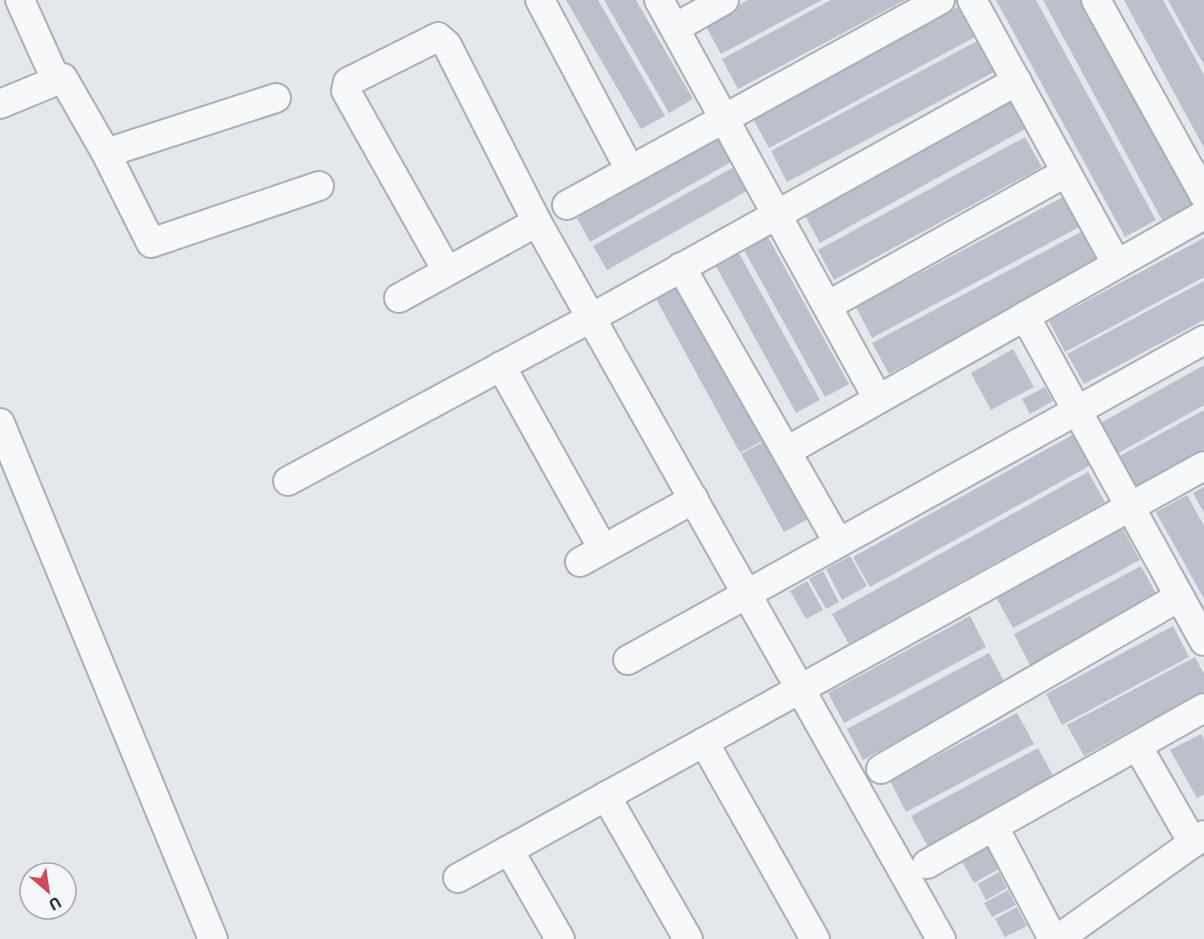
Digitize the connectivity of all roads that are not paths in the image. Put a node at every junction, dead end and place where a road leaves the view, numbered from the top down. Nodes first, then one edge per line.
1 (20, 0) edge
2 (540, 0) edge
3 (659, 0) edge
4 (724, 0) edge
5 (940, 0) edge
6 (972, 0) edge
7 (1096, 0) edge
8 (675, 28) junction
9 (56, 80) junction
10 (1017, 81) junction
11 (276, 98) dead end
12 (0, 104) edge
13 (724, 118) junction
14 (106, 153) junction
15 (630, 170) junction
16 (1065, 173) junction
17 (319, 186) dead end
18 (1204, 195) edge
19 (567, 206) dead end
20 (776, 215) junction
21 (1204, 215) edge
22 (537, 222) junction
23 (1116, 263) junction
24 (681, 267) junction
25 (447, 271) junction
26 (399, 298) dead end
27 (827, 306) junction
28 (1025, 315) junction
29 (591, 318) junction
30 (1204, 340) edge
31 (501, 366) junction
32 (878, 399) junction
33 (1077, 409) junction
34 (0, 423) edge
35 (786, 452) junction
36 (1204, 466) edge
37 (288, 481) dead end
38 (694, 499) junction
39 (1129, 507) junction
40 (838, 542) junction
41 (747, 595) junction
42 (1179, 597) junction
43 (1204, 641) edge
44 (628, 660) dead end
45 (800, 689) junction
46 (1204, 708) edge
47 (704, 742) junction
48 (1138, 747) junction
49 (881, 769) dead end
50 (606, 796) junction
51 (994, 827) junction
52 (1199, 839) edge
53 (509, 850) junction
54 (927, 864) dead end
55 (458, 878) dead end
56 (213, 939) edge
57 (560, 939) edge
58 (688, 939) edge
59 (815, 939) edge
60 (941, 939) edge
61 (1053, 939) edge
62 (1058, 939) edge

1 - 9 street
2 - 15 street
3 - 8 street
4 - 8 street
5 - 13 street
6 - 10 street
7 - 18 street
8 - 13 street
9 - 12 street
9 - 14 street
10 - 16 street
10 - 20 street
11 - 14 street
13 - 15 street
13 - 20 street
14 - 17 street
15 - 19 street
16 - 23 street
16 - 27 street
20 - 24 street
20 - 27 street
21 - 23 street
22 - 25 street
22 - 25 street
22 - 29 street
23 - 28 street
24 - 29 street
24 - 35 street
25 - 26 street
27 - 32 street
28 - 32 street
28 - 33 street
29 - 31 street
29 - 38 street
30 - 33 street
31 - 37 street
31 - 38 street
32 - 35 street
33 - 39 street
33 - 40 street
34 - 56 street
35 - 40 street
36 - 39 street
38 - 41 street
39 - 42 street
39 - 45 street
40 - 41 street
41 - 44 street
41 - 45 street
42 - 43 street
42 - 49 street
45 - 47 street
45 - 60 street
46 - 48 street
47 - 50 street
47 - 59 street
48 - 51 street
48 - 52 street
50 - 53 street
50 - 58 street
51 - 54 street
51 - 61 street
52 - 62 street
53 - 55 street
53 - 57 street

